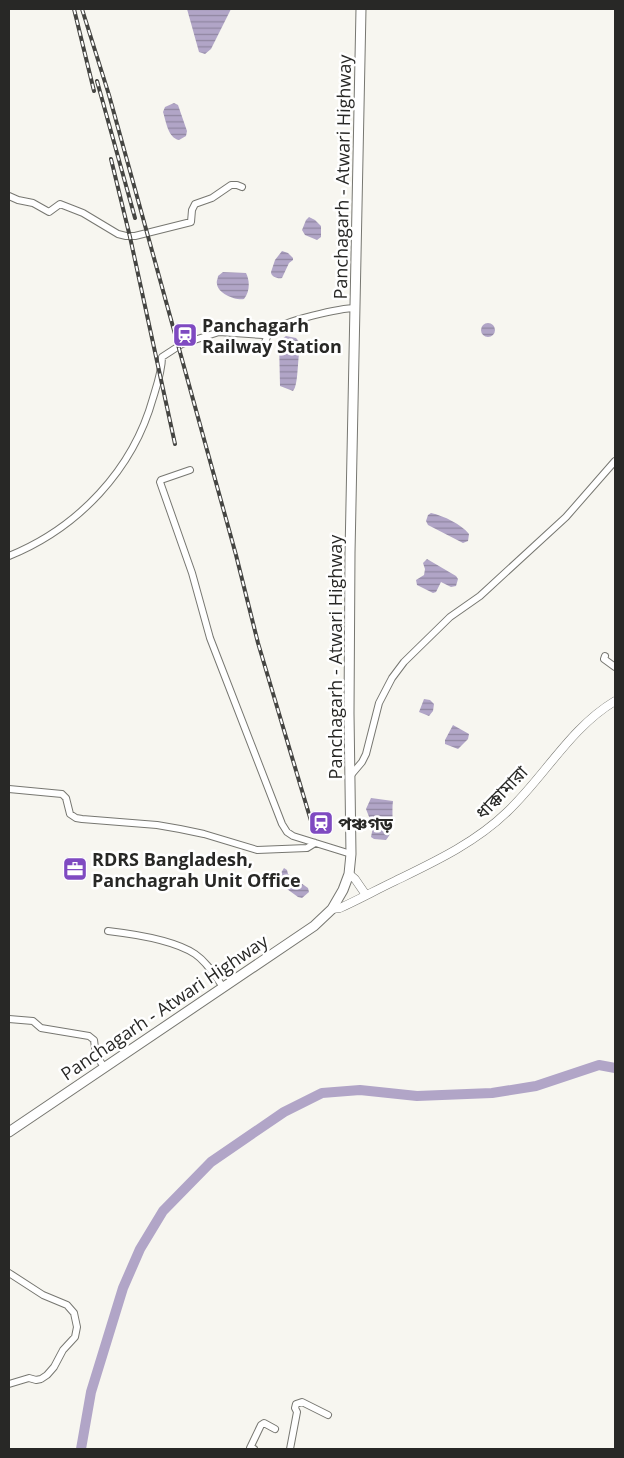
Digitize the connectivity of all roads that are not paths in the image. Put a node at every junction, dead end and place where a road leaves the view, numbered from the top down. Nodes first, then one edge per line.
1 (361, 9) edge
2 (242, 187) dead end
3 (9, 196) edge
4 (356, 308) junction
5 (268, 336) junction
6 (264, 347) dead end
7 (615, 461) edge
8 (190, 470) dead end
9 (9, 556) edge
10 (605, 656) dead end
11 (615, 667) edge
12 (615, 701) edge
13 (350, 775) junction
14 (9, 789) edge
15 (315, 843) junction
16 (351, 854) junction
17 (349, 874) junction
18 (366, 895) junction
19 (332, 909) junction
20 (108, 931) dead end
21 (223, 988) junction
22 (9, 1019) edge
23 (104, 1067) junction
24 (9, 1132) edge
25 (9, 1273) edge
26 (9, 1384) edge
27 (328, 1415) dead end
28 (275, 1429) dead end
29 (254, 1449) edge
30 (290, 1449) edge

1 - 4 main road, Panchagarh - Atwari Highway
2 - 3 street
4 - 5 street
4 - 13 main road, Panchagarh - Atwari Highway
5 - 6 street
5 - 9 street
7 - 13 street
8 - 15 street
10 - 11 street
12 - 18 street, ধাক্কামারা
13 - 16 main road, Panchagarh - Atwari Highway
14 - 15 street
15 - 16 street
16 - 17 main road, Panchagarh - Atwari Highway
17 - 18 street
17 - 19 main road, Panchagarh - Atwari Highway
18 - 19 street, ধাক্কামারা
19 - 21 main road, Panchagarh - Atwari Highway
20 - 21 street
21 - 23 main road, Panchagarh - Atwari Highway
22 - 23 street
23 - 24 main road, Panchagarh - Atwari Highway
25 - 26 street
27 - 30 street
28 - 29 street

